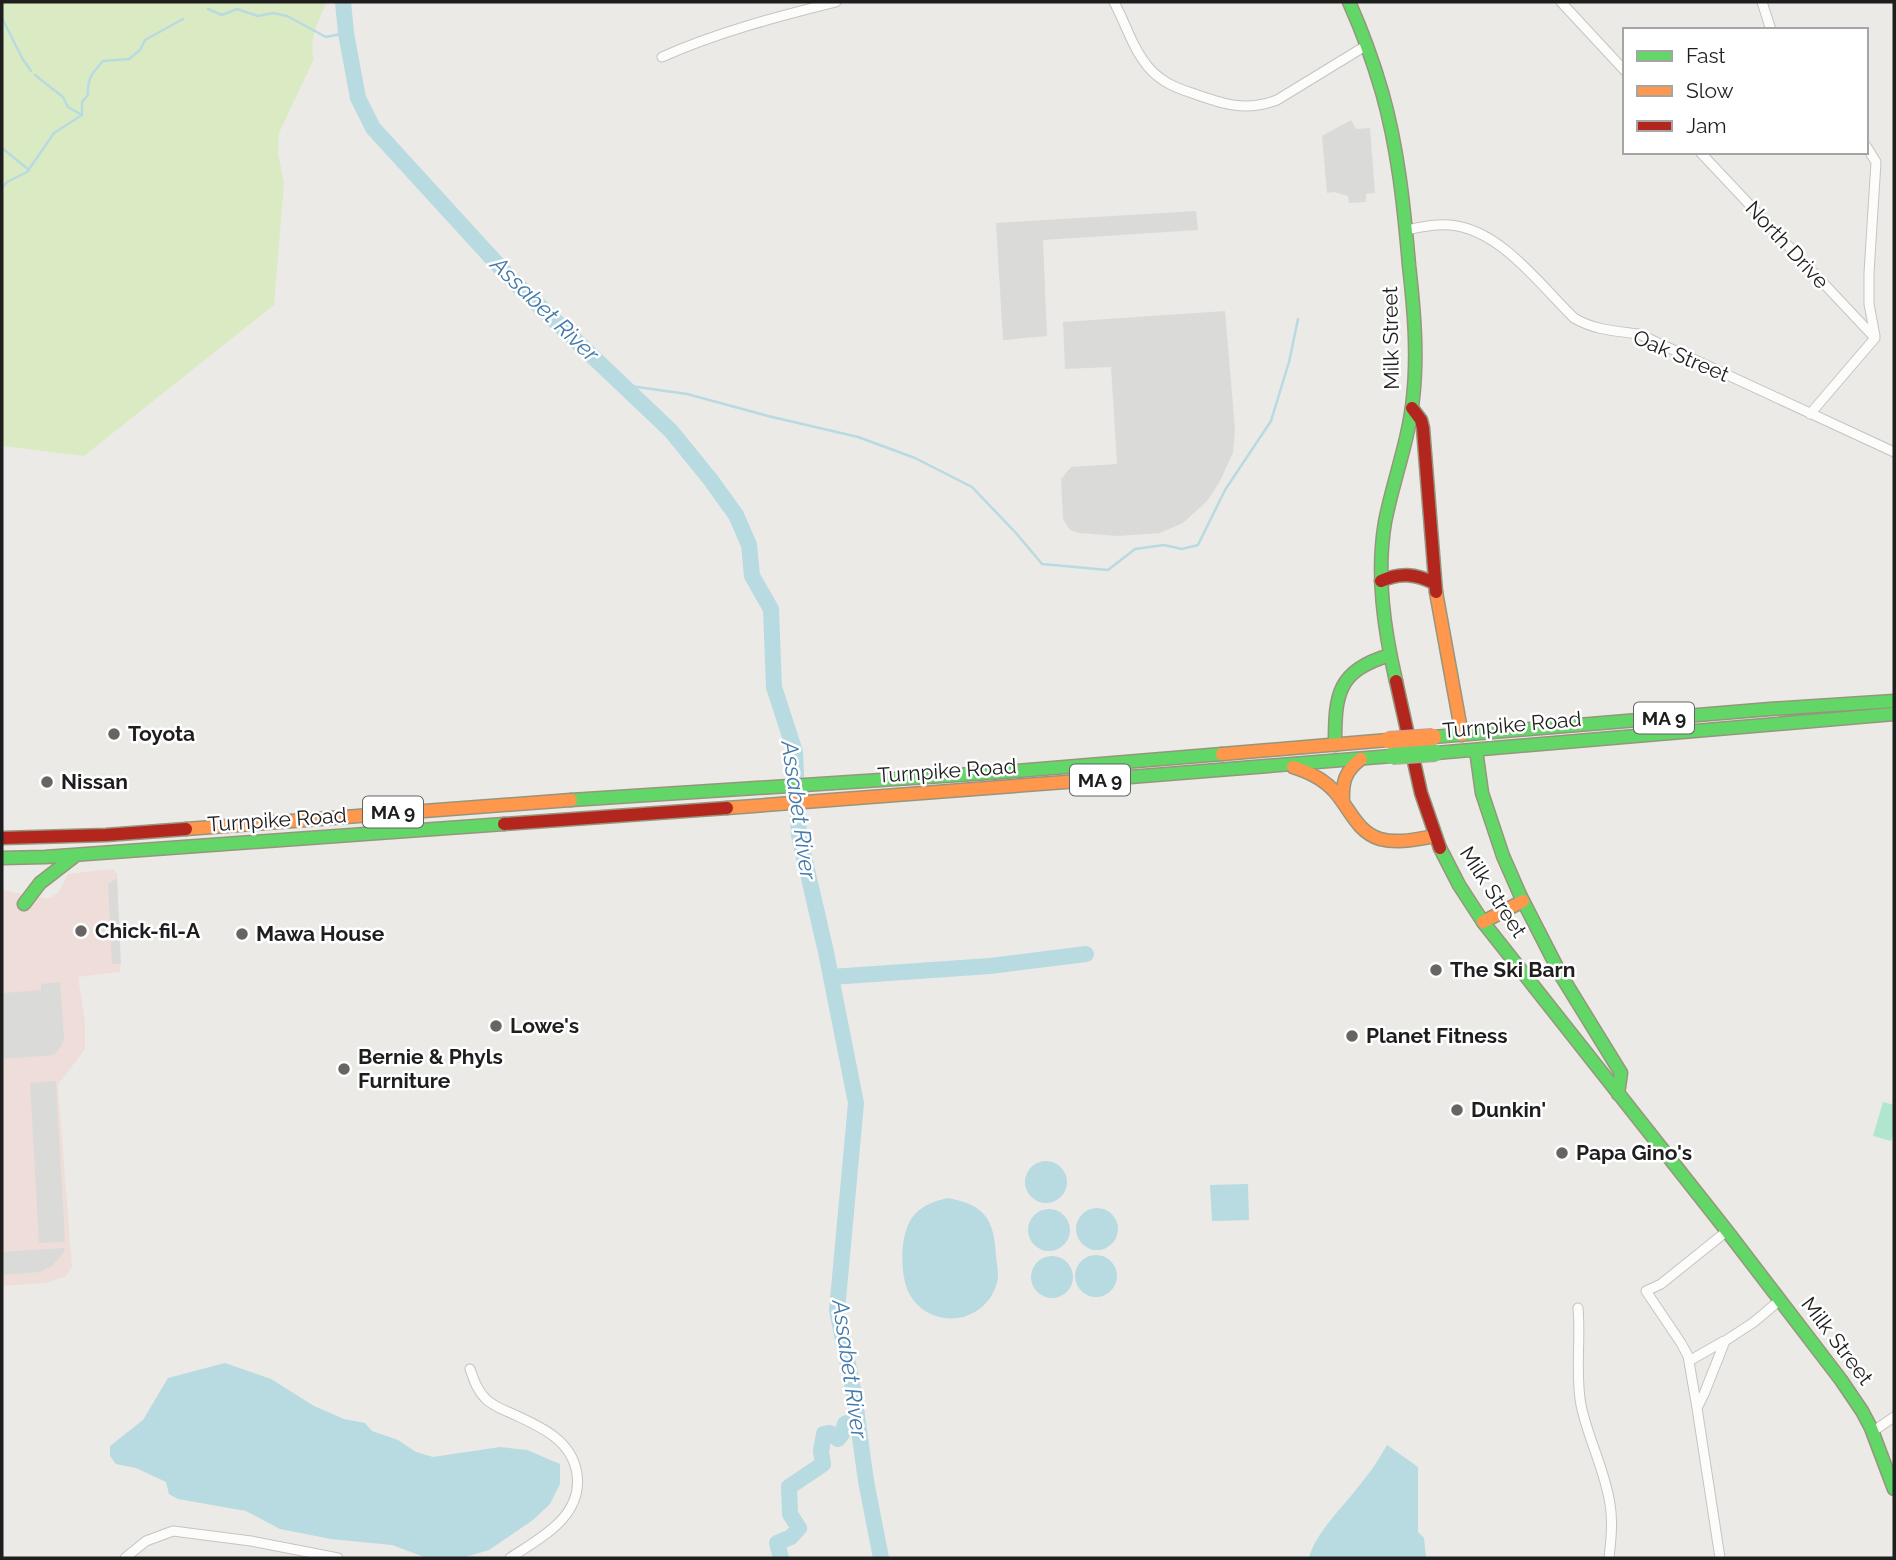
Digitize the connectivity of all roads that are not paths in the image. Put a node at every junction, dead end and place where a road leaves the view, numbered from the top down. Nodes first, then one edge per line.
1 (836, 2) edge
2 (1114, 2) edge
3 (1349, 2) edge
4 (1561, 2) edge
5 (1762, 2) edge
6 (1770, 28) edge
7 (1367, 45) junction
8 (662, 57) dead end
9 (1623, 69) edge
10 (1868, 149) edge
11 (1702, 154) edge
12 (1407, 230) junction
13 (1875, 338) junction
14 (1412, 408) junction
15 (1810, 414) junction
16 (1894, 452) edge
17 (1381, 581) junction
18 (1434, 583) junction
19 (1390, 655) junction
20 (1894, 701) edge
21 (1894, 714) edge
22 (1462, 735) junction
23 (1335, 745) junction
24 (1435, 745) junction
25 (1390, 748) junction
26 (1476, 750) junction
27 (1361, 759) junction
28 (1283, 765) junction
29 (1343, 802) junction
30 (1435, 836) junction
31 (2, 838) edge
32 (76, 855) junction
33 (2, 858) edge
34 (1523, 901) junction
35 (24, 904) dead end
36 (1483, 922) junction
37 (1618, 1094) junction
38 (1727, 1231) junction
39 (1780, 1300) junction
40 (1578, 1308) dead end
41 (1724, 1341) junction
42 (1689, 1361) junction
43 (470, 1369) dead end
44 (1697, 1408) junction
45 (1894, 1416) edge
46 (1872, 1432) junction
47 (1894, 1489) edge
48 (125, 1558) edge
49 (338, 1558) edge
50 (510, 1558) edge
51 (1609, 1558) edge
52 (1720, 1558) edge

1 - 8 street
2 - 7 street
3 - 7 main road, Milk Street
4 - 9 street
5 - 6 street
7 - 12 main road, Milk Street
10 - 13 street
11 - 13 street, North Drive
12 - 14 main road, Milk Street
12 - 15 street, Oak Street
13 - 15 street
14 - 17 main road, Milk Street
14 - 18 main road
15 - 16 street, Oak Street
17 - 18 main road
17 - 19 main road, Milk Street
18 - 22 main road
19 - 23 main road
19 - 30 main road, Milk Street
20 - 22 main road, Turnpike Road / MA 9
21 - 26 main road, Turnpike Road / MA 9
22 - 24 main road, Turnpike Road / MA 9
23 - 25 main road, Turnpike Road / MA 9
23 - 31 main road, Turnpike Road / MA 9
24 - 25 main road, Turnpike Road / MA 9, bridge
24 - 26 main road, Turnpike Road / MA 9
25 - 27 main road, Turnpike Road / MA 9
26 - 34 main road
27 - 28 main road, Turnpike Road / MA 9
27 - 29 main road
28 - 29 main road
28 - 32 main road, Turnpike Road / MA 9
29 - 30 main road
30 - 36 main road, Milk Street
32 - 33 main road, Turnpike Road / MA 9
32 - 35 main road
34 - 36 main road
34 - 37 main road
36 - 37 main road, Milk Street
37 - 38 main road, Milk Street
38 - 39 main road, Milk Street
38 - 42 street
39 - 41 street
39 - 46 main road, Milk Street
40 - 51 street
41 - 42 street
41 - 44 street
42 - 44 street
43 - 50 street
44 - 52 street
45 - 46 street
46 - 47 main road, Milk Street
48 - 49 street

